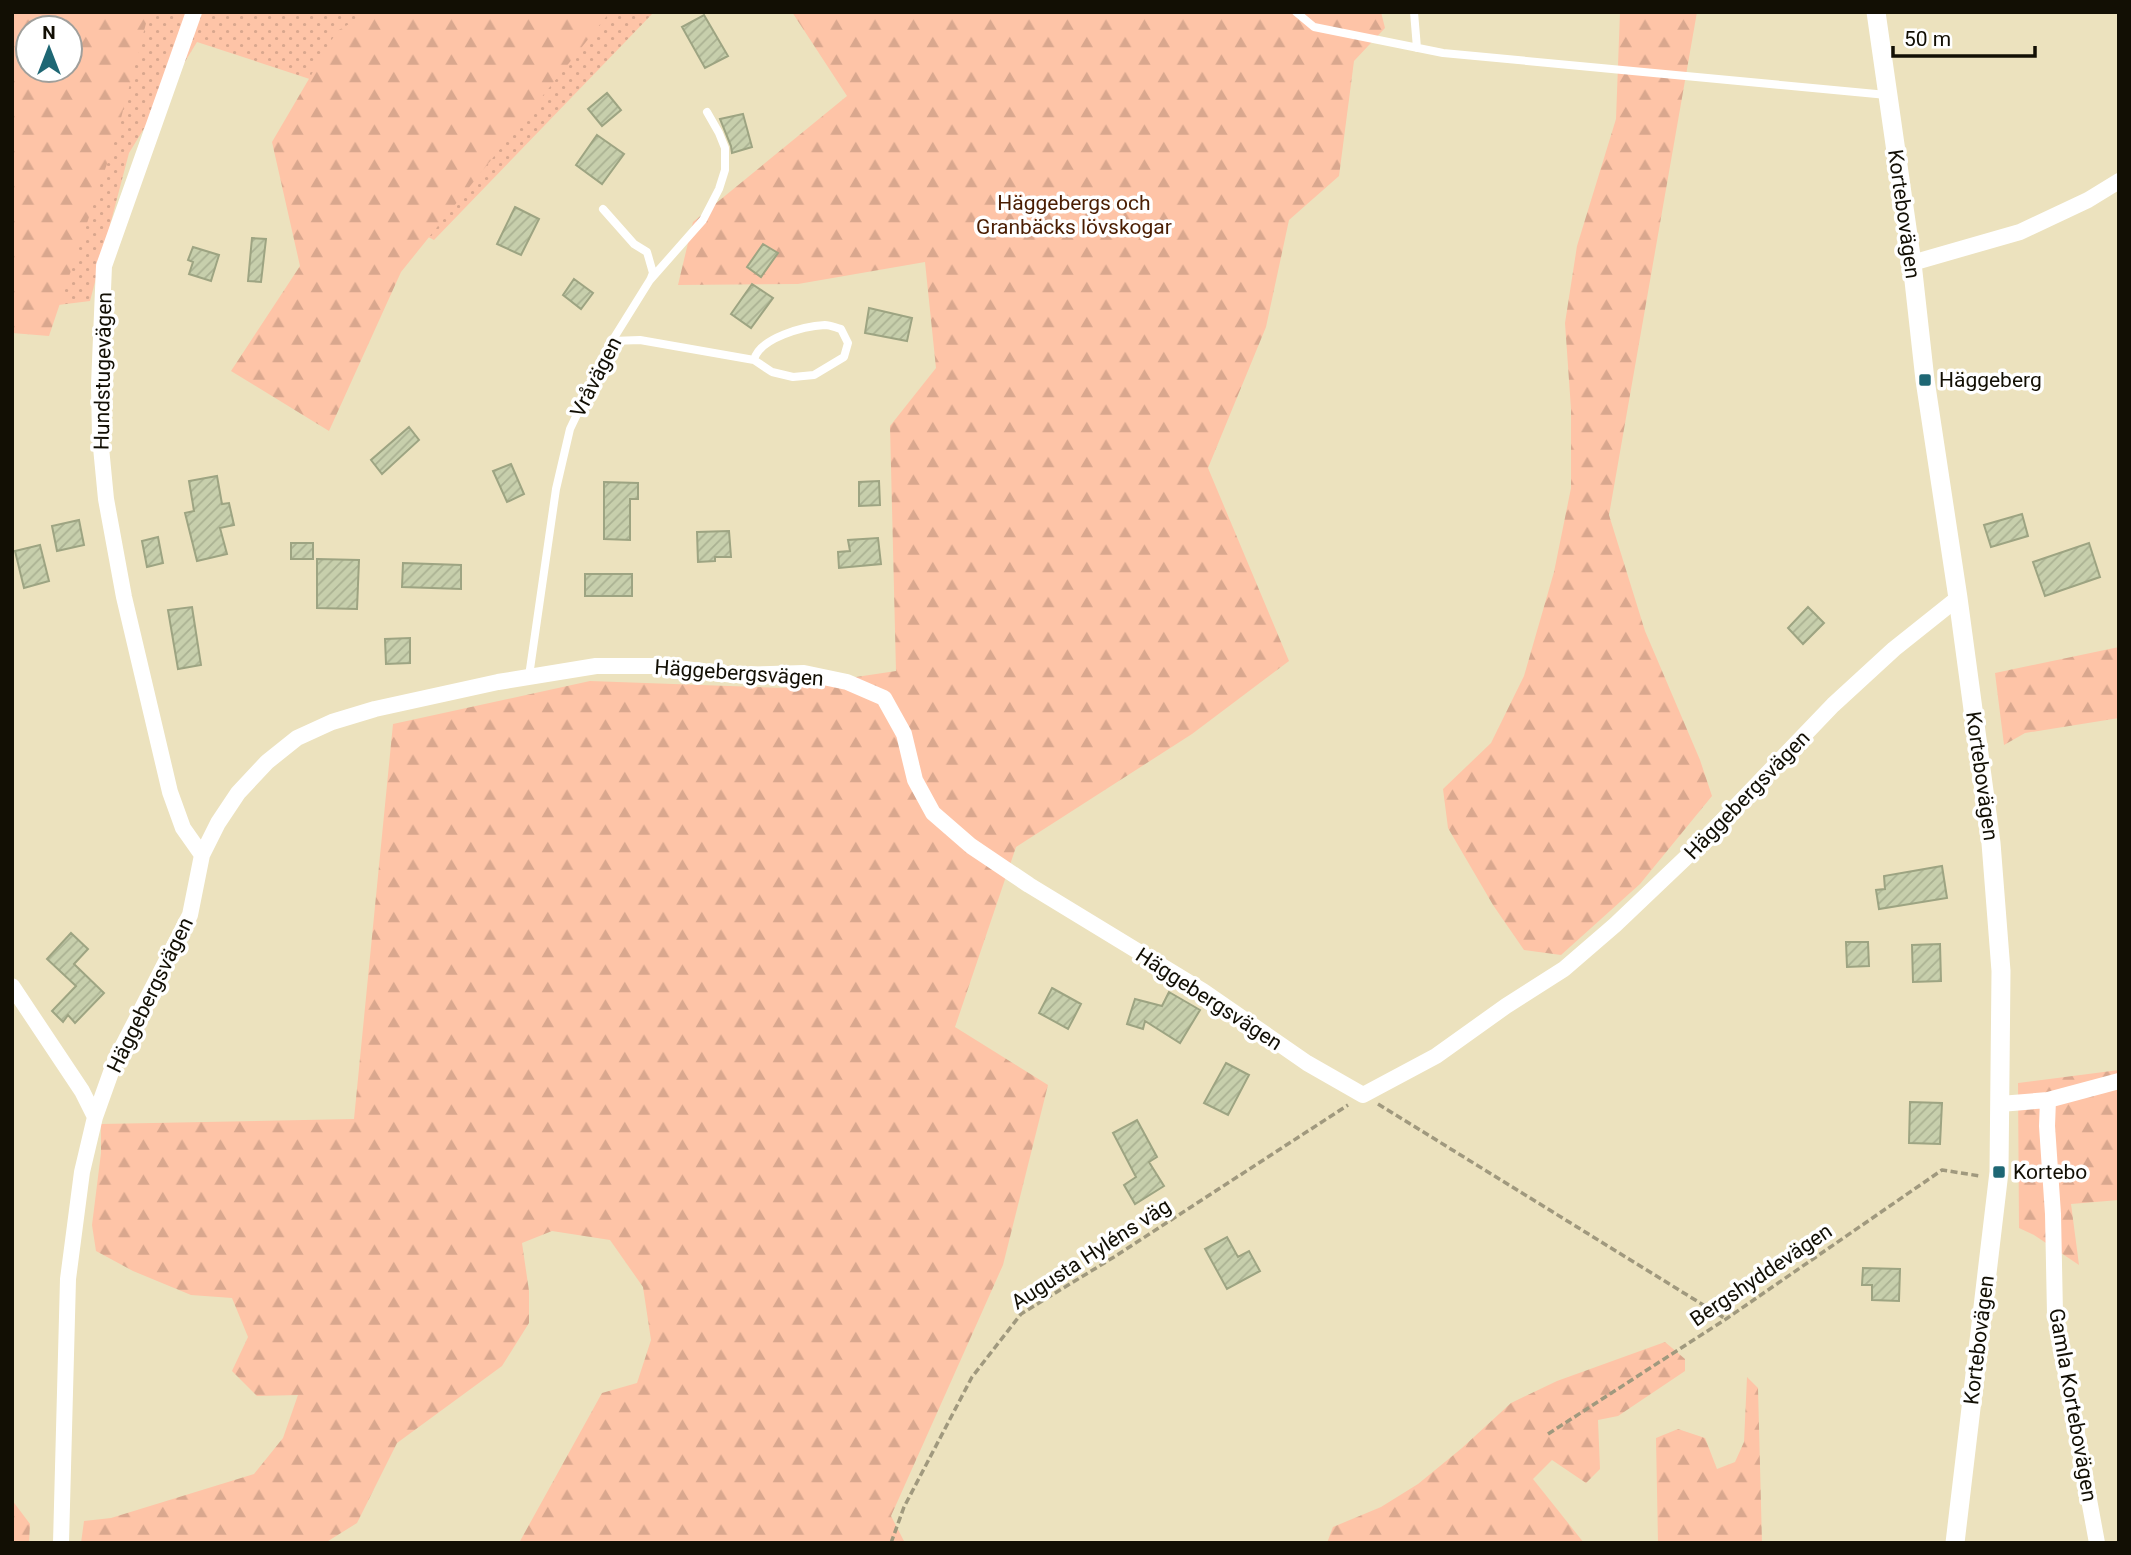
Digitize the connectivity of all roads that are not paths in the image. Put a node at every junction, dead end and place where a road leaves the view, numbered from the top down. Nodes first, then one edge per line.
1 (194, 12) edge
2 (1296, 12) edge
3 (1413, 12) edge
4 (1875, 12) edge
5 (1417, 48) junction
6 (1887, 95) junction
7 (707, 112) dead end
8 (2119, 181) edge
9 (603, 209) dead end
10 (1912, 263) junction
11 (650, 280) junction
12 (612, 341) junction
13 (754, 360) junction
14 (1958, 598) junction
15 (529, 677) junction
16 (202, 855) junction
17 (12, 986) edge
18 (2119, 1081) edge
19 (2048, 1100) junction
20 (2000, 1104) junction
21 (95, 1117) junction
22 (61, 1543) edge
23 (1955, 1543) edge
24 (2097, 1543) edge

1 - 16 street, Hundstugevägen
2 - 5 lane
3 - 5 lane
4 - 6 street, Kortebovägen
5 - 6 lane
6 - 10 street, Kortebovägen
7 - 11 lane, Vråvägen
8 - 10 street
9 - 11 lane
10 - 14 street, Kortebovägen
11 - 12 lane, Vråvägen
12 - 13 lane
12 - 15 lane, Vråvägen
13 - 13 lane
14 - 15 street, Häggebergsvägen
14 - 20 street, Kortebovägen
15 - 16 street, Häggebergsvägen
16 - 21 street, Häggebergsvägen
17 - 21 street
18 - 19 street
19 - 20 street
19 - 24 street, Gamla Kortebovägen
20 - 23 street, Kortebovägen
21 - 22 street, Häggebergsvägen

